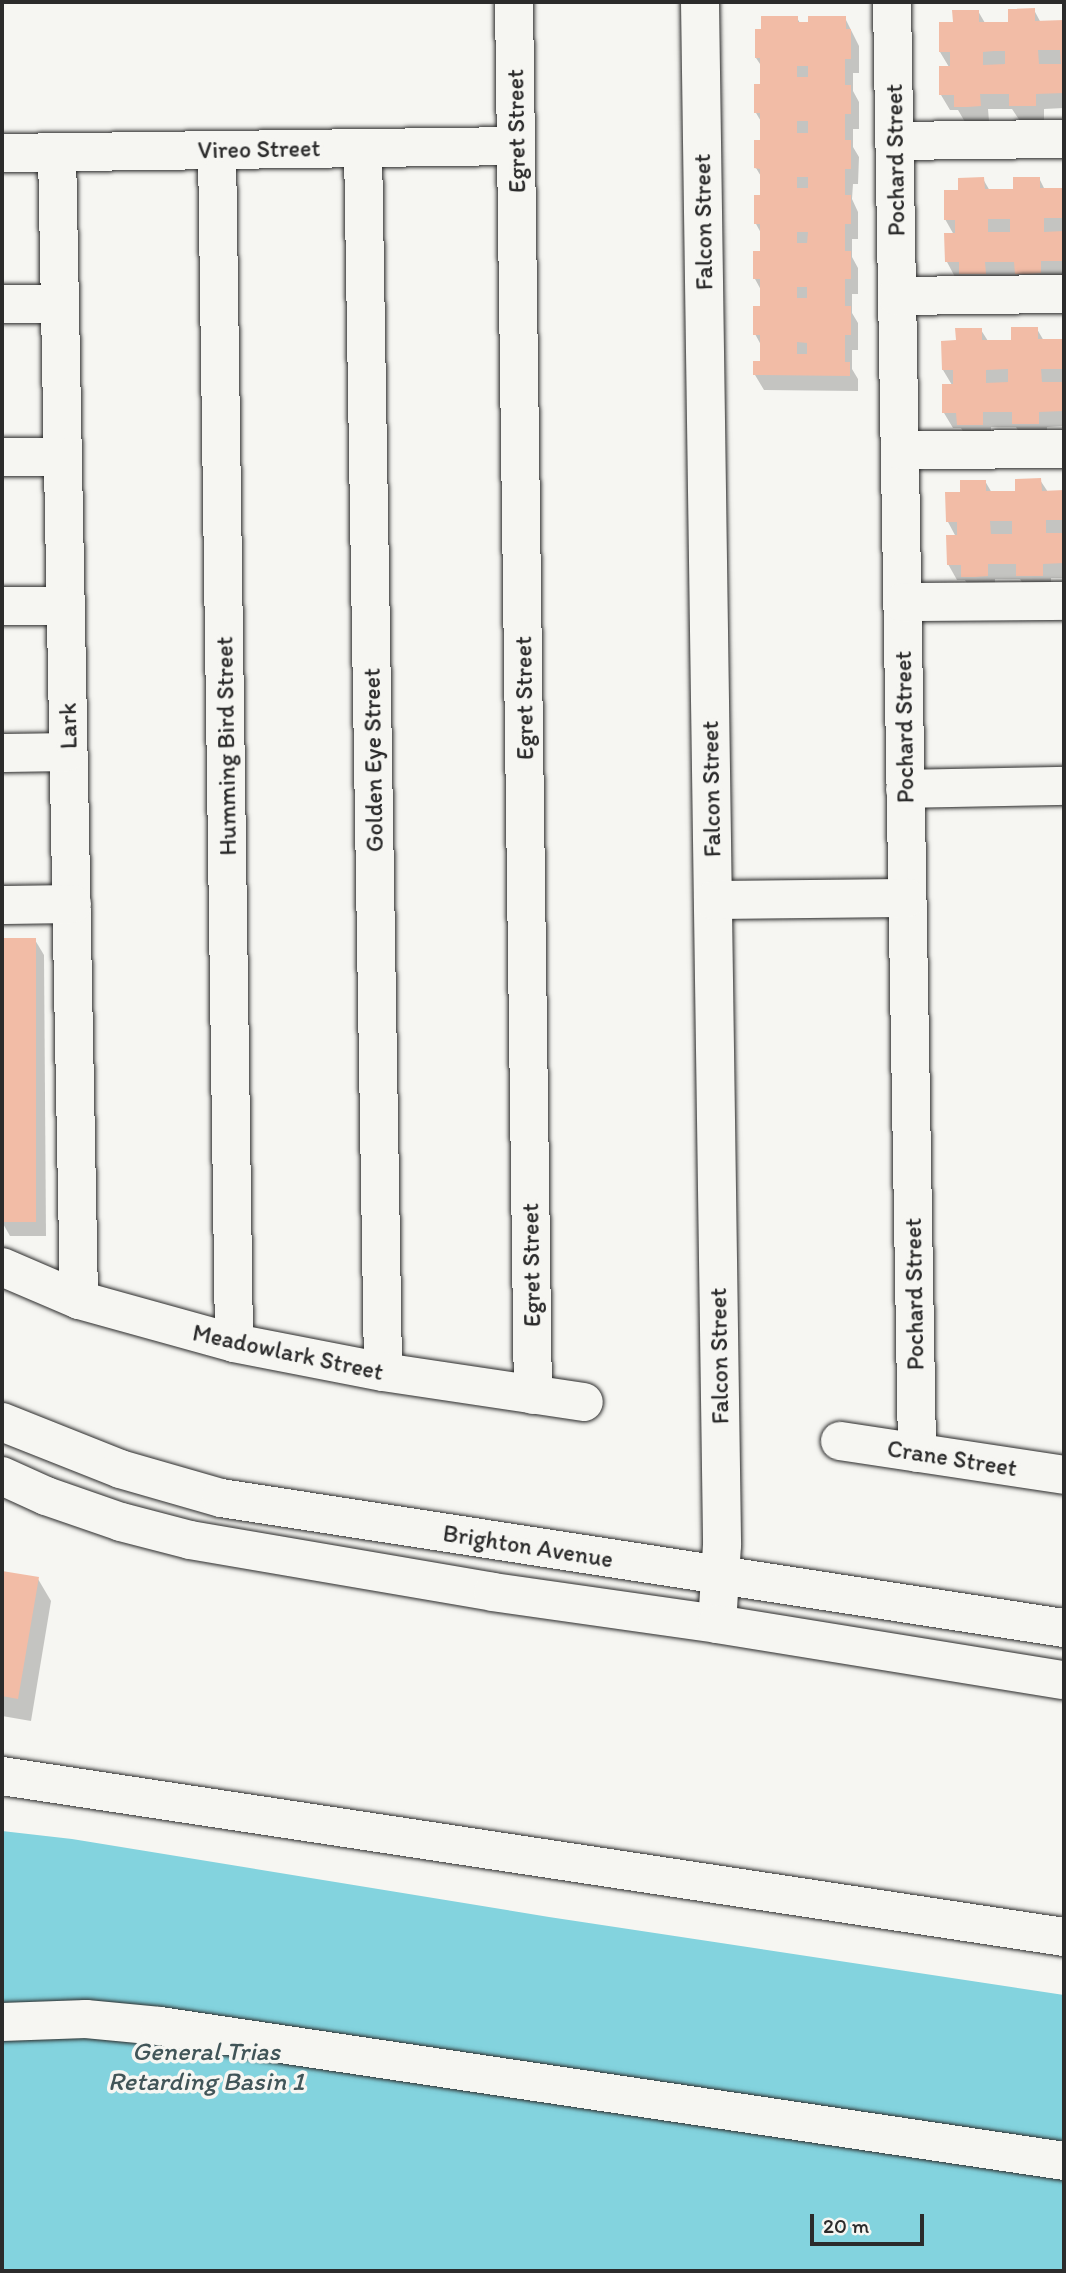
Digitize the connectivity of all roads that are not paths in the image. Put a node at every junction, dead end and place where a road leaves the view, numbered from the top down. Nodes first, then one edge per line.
1 (514, 2) edge
2 (700, 2) edge
3 (892, 2) edge
4 (1064, 139) edge
5 (894, 141) junction
6 (516, 146) junction
7 (363, 148) junction
8 (217, 150) junction
9 (57, 152) junction
10 (2, 153) edge
11 (1064, 294) edge
12 (897, 296) junction
13 (2, 304) edge
14 (60, 304) junction
15 (1064, 449) edge
16 (900, 450) junction
17 (2, 457) edge
18 (63, 457) junction
19 (1064, 601) edge
20 (902, 602) junction
21 (2, 606) edge
22 (66, 606) junction
23 (2, 752) edge
24 (68, 752) junction
25 (1064, 786) edge
26 (905, 789) junction
27 (1064, 814) edge
28 (907, 898) junction
29 (713, 900) junction
30 (72, 904) junction
31 (2, 905) edge
32 (2, 1267) edge
33 (79, 1300) junction
34 (234, 1343) junction
35 (383, 1372) junction
36 (533, 1395) junction
37 (584, 1402) dead end
38 (2, 1422) edge
39 (840, 1441) dead end
40 (917, 1452) junction
41 (1064, 1475) edge
42 (2, 1476) edge
43 (722, 1576) junction
44 (717, 1624) junction
45 (1064, 1628) edge
46 (1064, 1680) edge
47 (2, 1776) edge
48 (1064, 1937) edge
49 (2, 2022) edge
50 (1064, 2161) edge

1 - 6 street, Egret Street
2 - 29 street, Falcon Street
3 - 5 street, Pochard Street
4 - 5 street
5 - 12 street, Pochard Street
6 - 7 street, Vireo Street
6 - 36 street, Egret Street
7 - 8 street, Vireo Street
7 - 35 street, Golden Eye Street
8 - 9 street, Vireo Street
8 - 34 street, Humming Bird Street
9 - 10 street, Vireo Street
9 - 14 street, Lark
11 - 12 street
12 - 16 street, Pochard Street
13 - 14 street
14 - 18 street, Lark
15 - 16 street
16 - 20 street, Pochard Street
17 - 18 street
18 - 22 street, Lark
19 - 20 street
20 - 26 street, Pochard Street
21 - 22 street
22 - 24 street, Lark
23 - 24 street
24 - 30 street, Lark
25 - 26 street
25 - 27 street
26 - 28 street, Pochard Street
28 - 29 street
28 - 40 street, Pochard Street
29 - 43 street, Falcon Street
30 - 31 street
30 - 33 street, Lark
32 - 33 street, Meadowlark Street
33 - 34 street, Meadowlark Street
34 - 35 street, Meadowlark Street
35 - 36 street, Meadowlark Street
36 - 37 street, Meadowlark Street
38 - 43 street, Brighton Avenue
39 - 40 street, Crane Street
40 - 41 street, Crane Street
42 - 44 street, Brighton Avenue
43 - 44 street, Falcon Street
43 - 45 street, Brighton Avenue
44 - 46 street, Brighton Avenue
47 - 48 street
49 - 50 street

